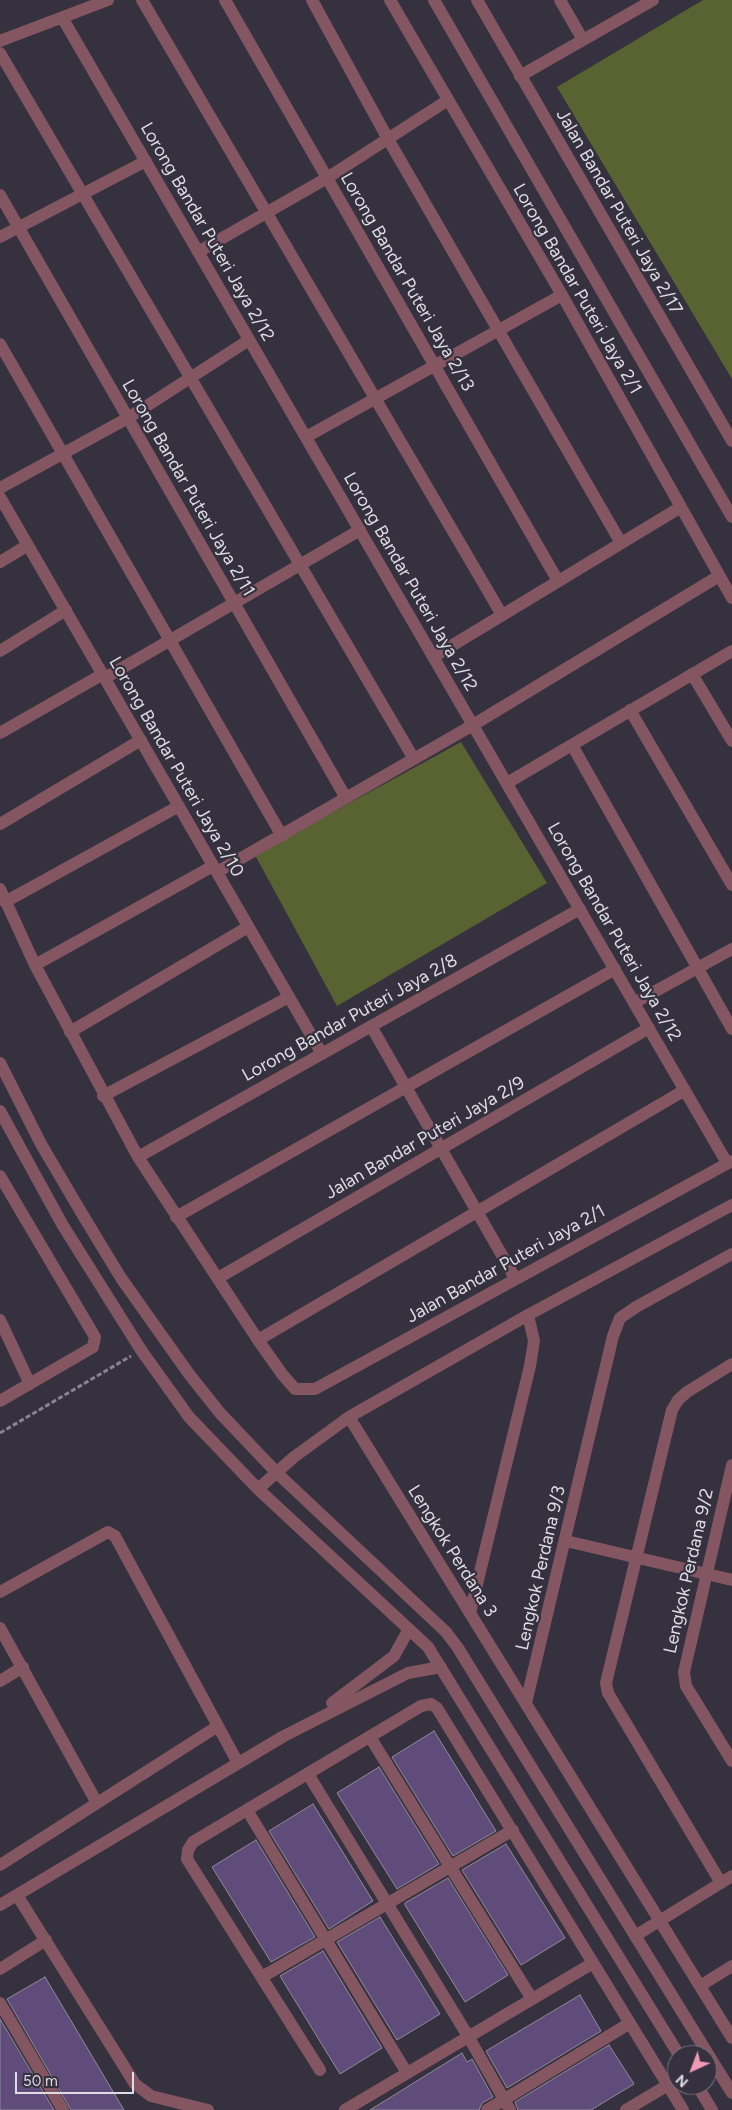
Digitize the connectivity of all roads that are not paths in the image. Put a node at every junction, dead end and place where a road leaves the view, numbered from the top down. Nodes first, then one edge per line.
1 (108, 0) edge
2 (142, 0) edge
3 (225, 0) edge
4 (312, 0) edge
5 (390, 0) edge
6 (434, 0) edge
7 (477, 0) edge
8 (560, 0) edge
9 (648, 1) edge
10 (63, 19) junction
11 (583, 40) junction
12 (0, 42) edge
13 (0, 53) edge
14 (520, 76) junction
15 (448, 100) junction
16 (388, 139) junction
17 (146, 161) junction
18 (327, 178) junction
19 (82, 193) junction
20 (0, 195) edge
21 (266, 213) junction
22 (18, 228) junction
23 (0, 237) edge
24 (198, 252) junction
25 (562, 295) junction
26 (498, 330) junction
27 (249, 340) junction
28 (0, 344) edge
29 (434, 365) junction
30 (190, 378) junction
31 (374, 399) junction
32 (128, 418) junction
33 (306, 437) junction
34 (732, 441) edge
35 (63, 453) junction
36 (0, 488) edge
37 (0, 497) edge
38 (681, 508) junction
39 (732, 517) edge
40 (360, 530) junction
41 (621, 544) junction
42 (28, 545) junction
43 (0, 562) edge
44 (300, 565) junction
45 (719, 576) junction
46 (558, 581) junction
47 (732, 598) edge
48 (234, 603) junction
49 (66, 610) junction
50 (502, 615) junction
51 (170, 640) junction
52 (0, 651) edge
53 (732, 651) edge
54 (433, 657) junction
55 (692, 674) junction
56 (104, 676) junction
57 (630, 710) junction
58 (473, 725) junction
59 (0, 732) edge
60 (140, 740) junction
61 (732, 741) edge
62 (572, 745) junction
63 (414, 759) junction
64 (507, 783) junction
65 (346, 798) junction
66 (178, 806) junction
67 (0, 824) edge
68 (282, 836) junction
69 (215, 869) junction
70 (732, 885) edge
71 (0, 889) edge
72 (5, 902) junction
73 (580, 909) junction
74 (248, 927) junction
75 (732, 948) edge
76 (34, 965) junction
77 (696, 968) junction
78 (615, 969) junction
79 (289, 997) junction
80 (634, 1002) junction
81 (371, 1026) junction
82 (649, 1028) junction
83 (732, 1028) edge
84 (70, 1032) junction
85 (322, 1054) junction
86 (0, 1063) edge
87 (405, 1086) junction
88 (685, 1090) junction
89 (103, 1096) junction
90 (0, 1111) edge
91 (441, 1149) junction
92 (138, 1157) junction
93 (730, 1162) edge
94 (0, 1176) edge
95 (732, 1205) edge
96 (477, 1212) junction
97 (176, 1216) junction
98 (732, 1254) edge
99 (218, 1278) junction
100 (515, 1278) junction
101 (528, 1315) junction
102 (0, 1320) edge
103 (258, 1340) junction
104 (732, 1364) edge
105 (30, 1384) junction
106 (0, 1401) edge
107 (349, 1417) junction
108 (732, 1465) edge
109 (276, 1473) junction
110 (258, 1489) junction
111 (566, 1540) junction
112 (636, 1557) junction
113 (706, 1574) junction
114 (732, 1580) edge
115 (0, 1592) edge
116 (470, 1613) junction
117 (0, 1628) edge
118 (409, 1629) junction
119 (23, 1667) junction
120 (441, 1667) junction
121 (0, 1681) edge
122 (526, 1703) junction
123 (218, 1726) junction
124 (284, 1736) junction
125 (370, 1737) junction
126 (732, 1761) edge
127 (238, 1763) junction
128 (308, 1774) junction
129 (97, 1803) junction
130 (247, 1810) junction
131 (513, 1830) junction
132 (0, 1865) edge
133 (450, 1867) junction
134 (732, 1876) edge
135 (721, 1883) junction
136 (18, 1895) junction
137 (0, 1905) edge
138 (387, 1906) junction
139 (659, 1920) junction
140 (635, 1936) junction
141 (46, 1940) junction
142 (327, 1942) junction
143 (593, 1963) junction
144 (732, 1966) edge
145 (0, 1968) edge
146 (262, 1978) junction
147 (700, 1986) junction
148 (532, 1999) junction
149 (0, 2003) edge
150 (630, 2023) junction
151 (468, 2036) junction
152 (732, 2038) edge
153 (673, 2045) edge
154 (320, 2070) dead end
155 (408, 2073) junction
156 (667, 2083) edge
157 (667, 2086) edge
158 (732, 2093) edge
159 (674, 2095) edge
160 (703, 2095) edge
161 (507, 2105) edge
162 (63, 2110) edge
163 (208, 2110) edge
164 (345, 2110) edge
165 (486, 2110) edge
166 (626, 2110) edge
167 (683, 2110) edge
168 (712, 2110) edge

1 - 10 street
2 - 21 street
3 - 18 street, Lorong Bandar Puteri Jaya 2/13
4 - 16 street
5 - 15 street, Lorong Bandar Puteri Jaya 2/1
6 - 39 street
7 - 14 street, Jalan Bandar Puteri Jaya 2/17
8 - 11 street
9 - 11 street
10 - 12 street
10 - 17 street, Lorong Bandar Puteri Jaya 2/12
11 - 14 street
13 - 19 street
14 - 34 street, Jalan Bandar Puteri Jaya 2/17
15 - 16 street
15 - 25 street, Lorong Bandar Puteri Jaya 2/1
16 - 18 street
16 - 26 street
17 - 19 street
17 - 24 street, Lorong Bandar Puteri Jaya 2/12
18 - 21 street
18 - 29 street, Lorong Bandar Puteri Jaya 2/13
19 - 22 street
19 - 30 street
20 - 22 street, Lorong Bandar Puteri Jaya 2/11
21 - 24 street
21 - 31 street
22 - 23 street
22 - 32 street, Lorong Bandar Puteri Jaya 2/11
24 - 27 street, Lorong Bandar Puteri Jaya 2/12
25 - 26 street
25 - 38 street, Lorong Bandar Puteri Jaya 2/1
26 - 29 street
26 - 41 street
27 - 30 street
27 - 33 street, Lorong Bandar Puteri Jaya 2/12
28 - 35 street
29 - 31 street
29 - 46 street, Lorong Bandar Puteri Jaya 2/13
30 - 32 street
30 - 44 street
31 - 33 street
31 - 50 street
32 - 35 street
32 - 48 street, Lorong Bandar Puteri Jaya 2/11
33 - 40 street, Lorong Bandar Puteri Jaya 2/12
35 - 36 street
35 - 51 street
37 - 42 street, Lorong Bandar Puteri Jaya 2/10
38 - 41 street
38 - 45 street, Lorong Bandar Puteri Jaya 2/1
40 - 44 street
40 - 54 street, Lorong Bandar Puteri Jaya 2/12
41 - 46 street
42 - 43 street
42 - 49 street, Lorong Bandar Puteri Jaya 2/10
44 - 48 street
44 - 63 street
45 - 47 street, Lorong Bandar Puteri Jaya 2/1
45 - 58 street
46 - 50 street
48 - 51 street
48 - 65 street, Lorong Bandar Puteri Jaya 2/11
49 - 52 street
49 - 56 street, Lorong Bandar Puteri Jaya 2/10
50 - 54 street
51 - 56 street
51 - 68 street
53 - 55 street
54 - 58 street, Lorong Bandar Puteri Jaya 2/12
55 - 57 street
55 - 61 street
56 - 59 street
56 - 60 street, Lorong Bandar Puteri Jaya 2/10
57 - 62 street
57 - 70 street
58 - 63 street
58 - 64 street, Lorong Bandar Puteri Jaya 2/12
60 - 66 street, Lorong Bandar Puteri Jaya 2/10
60 - 67 street
62 - 64 street
62 - 77 street
63 - 65 street
64 - 73 street, Lorong Bandar Puteri Jaya 2/12
65 - 68 street
66 - 69 street, Lorong Bandar Puteri Jaya 2/10
66 - 72 street
68 - 69 street
69 - 74 street, Lorong Bandar Puteri Jaya 2/10
69 - 76 street
71 - 72 street
72 - 76 street
73 - 78 street, Lorong Bandar Puteri Jaya 2/12
73 - 81 street, Lorong Bandar Puteri Jaya 2/8
74 - 79 street, Lorong Bandar Puteri Jaya 2/10
74 - 84 street
75 - 77 street
76 - 84 street
77 - 80 street
77 - 83 street
78 - 80 street, Lorong Bandar Puteri Jaya 2/12
78 - 87 street
79 - 85 street, Lorong Bandar Puteri Jaya 2/10
79 - 89 street
80 - 82 street, Lorong Bandar Puteri Jaya 2/12
81 - 85 street, Lorong Bandar Puteri Jaya 2/8
81 - 87 street
82 - 88 street, Lorong Bandar Puteri Jaya 2/12
82 - 91 street, Jalan Bandar Puteri Jaya 2/9
84 - 89 street
85 - 92 street, Lorong Bandar Puteri Jaya 2/8
86 - 109 street
87 - 91 street
87 - 97 street
88 - 93 street, Lorong Bandar Puteri Jaya 2/12
88 - 96 street
89 - 92 street
90 - 110 street
91 - 96 street
91 - 99 street, Jalan Bandar Puteri Jaya 2/9
92 - 97 street
93 - 100 street, Jalan Bandar Puteri Jaya 2/1
94 - 105 street
95 - 101 street
96 - 100 street
96 - 103 street
97 - 99 street
98 - 111 street, Lengkok Perdana 9/3
99 - 103 street
100 - 103 street, Jalan Bandar Puteri Jaya 2/1
101 - 107 street
101 - 116 street
102 - 105 street
104 - 112 street
105 - 106 street
107 - 109 street
107 - 116 street, Lengkok Perdana 3
108 - 113 street, Lengkok Perdana 9/2
109 - 110 street
109 - 140 street
110 - 118 street
111 - 112 street
111 - 122 street, Lengkok Perdana 9/3
112 - 113 street
112 - 135 street
113 - 114 street
113 - 126 street, Lengkok Perdana 9/2
115 - 123 street
116 - 122 street, Lengkok Perdana 3
117 - 119 street
118 - 120 street
118 - 124 street
119 - 121 street
119 - 129 street
120 - 124 street
120 - 153 street
122 - 139 street
123 - 127 street
123 - 129 street
124 - 127 street
125 - 128 street
125 - 131 street
125 - 133 street
127 - 136 street
128 - 130 street
128 - 138 street
129 - 132 street
130 - 142 street
130 - 146 street
131 - 133 street
131 - 143 street
133 - 138 street
133 - 148 street
134 - 135 street
135 - 139 street
136 - 137 street
136 - 141 street
138 - 142 street
138 - 151 street
139 - 140 street
139 - 147 street
140 - 158 street
141 - 145 street
141 - 163 street
142 - 146 street
142 - 155 street
143 - 148 street
143 - 150 street
144 - 147 street
146 - 154 street
147 - 152 street
148 - 151 street
149 - 162 street
150 - 156 street
150 - 161 street
151 - 155 street
151 - 161 street
155 - 164 street
157 - 166 street
159 - 167 street
160 - 168 street
161 - 165 street

